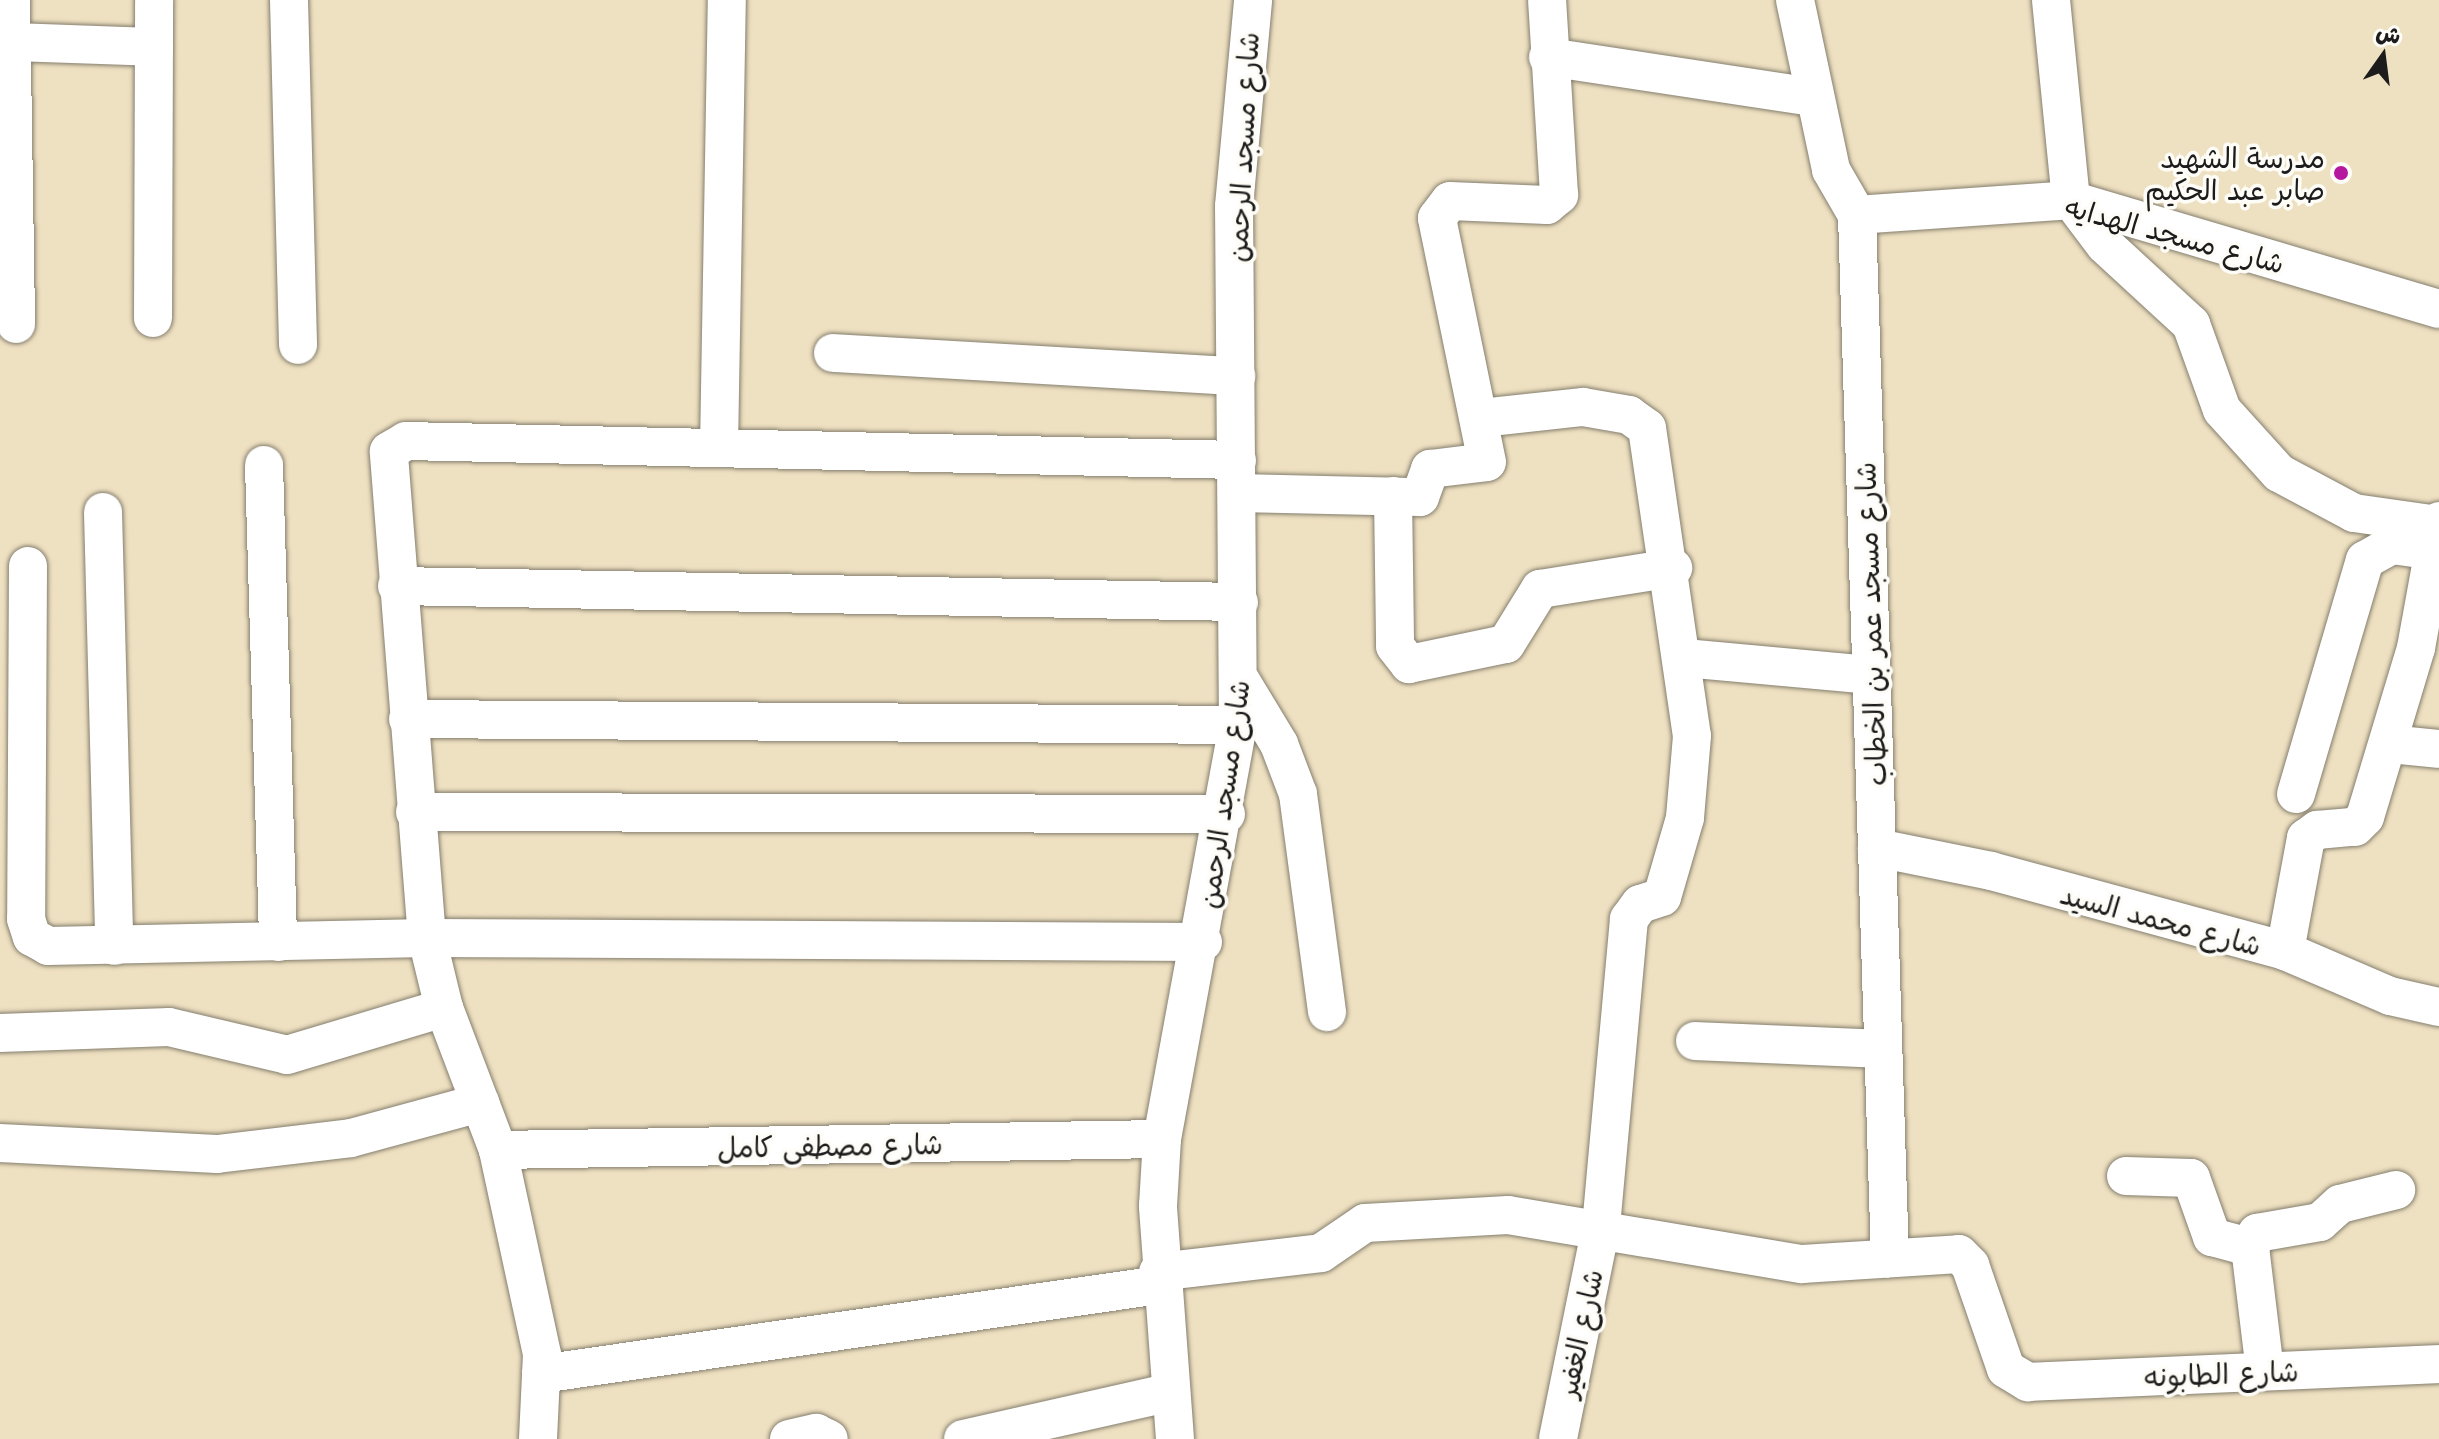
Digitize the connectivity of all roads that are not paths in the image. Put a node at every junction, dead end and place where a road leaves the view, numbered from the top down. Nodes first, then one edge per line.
1 (11, 0) edge
2 (154, 0) edge
3 (289, 0) edge
4 (727, 0) edge
5 (1253, 0) edge
6 (1547, 0) edge
7 (1795, 0) edge
8 (2051, 0) edge
9 (154, 47) junction
10 (1548, 57) junction
11 (8, 60) edge
12 (1812, 97) junction
13 (7, 182) edge
14 (2071, 200) junction
15 (1857, 215) junction
16 (2439, 309) edge
17 (153, 318) dead end
18 (16, 324) dead end
19 (298, 345) dead end
20 (833, 353) dead end
21 (1236, 376) junction
22 (1481, 418) junction
23 (719, 448) junction
24 (264, 465) dead end
25 (1238, 477) junction
26 (1393, 496) junction
27 (103, 512) dead end
28 (2437, 532) edge
29 (28, 566) dead end
30 (1673, 568) junction
31 (397, 586) junction
32 (1239, 602) junction
33 (1684, 658) junction
34 (1872, 675) junction
35 (1241, 681) junction
36 (408, 719) junction
37 (1238, 725) junction
38 (2390, 744) junction
39 (2439, 749) edge
40 (2296, 794) dead end
41 (415, 812) junction
42 (1226, 814) junction
43 (1877, 848) junction
44 (427, 938) junction
45 (278, 942) junction
46 (1203, 942) junction
47 (114, 946) junction
48 (2285, 951) junction
49 (2439, 1007) edge
50 (444, 1008) junction
51 (1327, 1012) dead end
52 (0, 1033) edge
53 (1695, 1041) dead end
54 (1883, 1049) junction
55 (480, 1103) junction
56 (1162, 1139) junction
57 (0, 1143) edge
58 (498, 1150) junction
59 (2126, 1176) dead end
60 (2396, 1190) dead end
61 (1601, 1227) junction
62 (2250, 1247) junction
63 (1890, 1258) junction
64 (1159, 1278) junction
65 (2439, 1364) edge
66 (2265, 1371) junction
67 (541, 1374) junction
68 (1171, 1392) junction
69 (538, 1439) edge
70 (789, 1439) edge
71 (829, 1439) edge
72 (963, 1439) edge
73 (1175, 1439) edge
74 (1558, 1439) edge

1 - 11 street
2 - 9 street
3 - 19 street
4 - 23 street
5 - 21 street, شارع مسجد الرحمن
6 - 10 street
7 - 12 street, شارع مسجد عمر بن الخطاب
8 - 14 street
9 - 11 street
9 - 17 street
10 - 12 street
10 - 22 street
11 - 13 street
12 - 15 street, شارع مسجد عمر بن الخطاب
13 - 18 street
14 - 15 street, شارع مسجد الهدايه
14 - 16 street, شارع مسجد الهدايه
14 - 28 street
15 - 34 street, شارع مسجد عمر بن الخطاب
20 - 21 street
21 - 25 street, شارع مسجد الرحمن
22 - 26 street
22 - 30 street
23 - 25 street
23 - 31 street
24 - 45 street
25 - 26 street
25 - 32 street, شارع مسجد الرحمن
26 - 30 street
27 - 47 street
28 - 38 street
28 - 40 street
29 - 47 street
30 - 33 street
31 - 32 street
31 - 36 street
32 - 35 street, شارع مسجد الرحمن
33 - 34 street
33 - 61 street, شارع الغفير
34 - 43 street, شارع مسجد عمر بن الخطاب
35 - 37 street, شارع مسجد الرحمن
35 - 51 street
36 - 37 street
36 - 41 street
37 - 42 street, شارع مسجد الرحمن
38 - 39 street
38 - 48 street
41 - 42 street
41 - 44 street
42 - 46 street, شارع مسجد الرحمن
43 - 48 street, شارع محمد السيد
43 - 54 street, شارع مسجد عمر بن الخطاب
44 - 45 street
44 - 46 street
44 - 50 street
45 - 47 street
46 - 56 street, شارع مسجد الرحمن
48 - 49 street, شارع محمد السيد
50 - 52 street
50 - 55 street
53 - 54 street
54 - 63 street, شارع مسجد عمر بن الخطاب
55 - 57 street
55 - 58 street
56 - 58 street, شارع مصطفى كامل
56 - 64 street, شارع مسجد الرحمن
58 - 67 street
59 - 62 street
60 - 62 street
61 - 63 street
61 - 64 street
61 - 74 street, شارع الغفير
62 - 66 street
63 - 66 street, شارع الطابونه
64 - 67 street
64 - 68 street, شارع مسجد الرحمن
65 - 66 street, شارع الطابونه
67 - 69 street
68 - 72 street
68 - 73 street, شارع مسجد الرحمن
70 - 71 street

